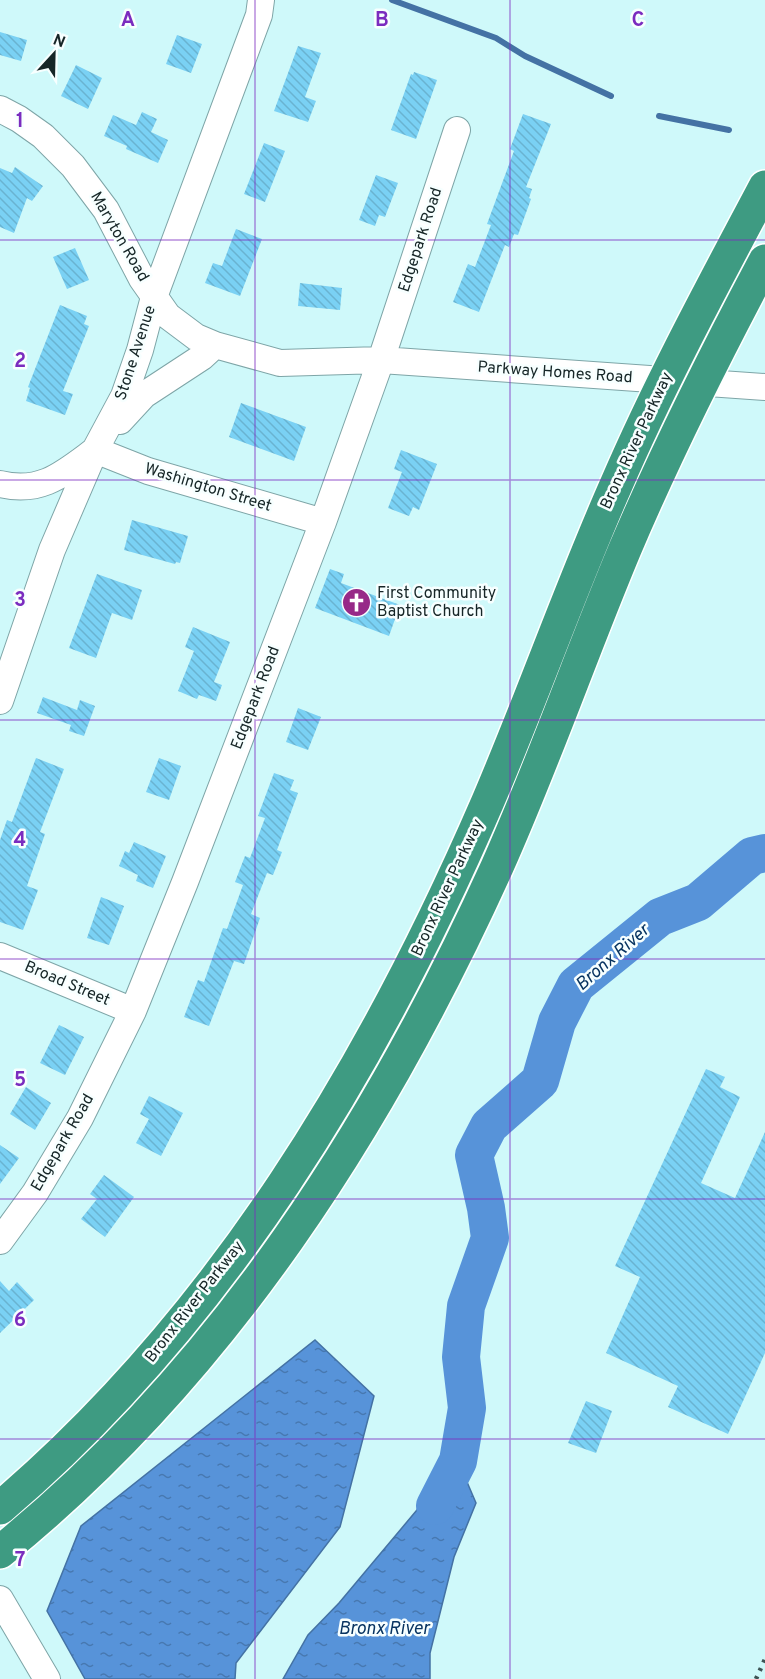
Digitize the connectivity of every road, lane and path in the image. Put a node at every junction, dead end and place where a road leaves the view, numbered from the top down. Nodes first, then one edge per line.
1 (261, 0) edge
2 (0, 109) edge
3 (457, 130) dead end
4 (765, 187) edge
5 (765, 261) edge
6 (154, 297) junction
7 (215, 345) junction
8 (381, 360) junction
9 (664, 381) junction
10 (702, 382) junction
11 (765, 387) edge
12 (94, 450) junction
13 (0, 483) edge
14 (323, 522) junction
15 (0, 701) edge
16 (0, 956) edge
17 (133, 1011) junction
18 (0, 1241) edge
19 (0, 1508) edge
20 (0, 1552) edge
21 (0, 1599) edge
22 (48, 1679) edge

1 - 6 street, Stone Avenue
2 - 6 street, Maryton Road
3 - 8 street, Edgepark Road
4 - 9 highway, Bronx River Parkway
5 - 10 highway, Bronx River Parkway
6 - 7 street, Maryton Road
6 - 12 street, Stone Avenue
7 - 8 street, Parkway Homes Road
7 - 12 street
8 - 9 street, Parkway Homes Road
8 - 14 street, Edgepark Road
9 - 10 street, Parkway Homes Road
9 - 19 highway, Bronx River Parkway
10 - 11 street, Parkway Homes Road
10 - 20 highway, Bronx River Parkway
12 - 13 street
12 - 14 street, Washington Street
12 - 15 street, Stone Avenue
14 - 17 street, Edgepark Road
16 - 17 street, Broad Street
17 - 18 street, Edgepark Road
21 - 22 street

